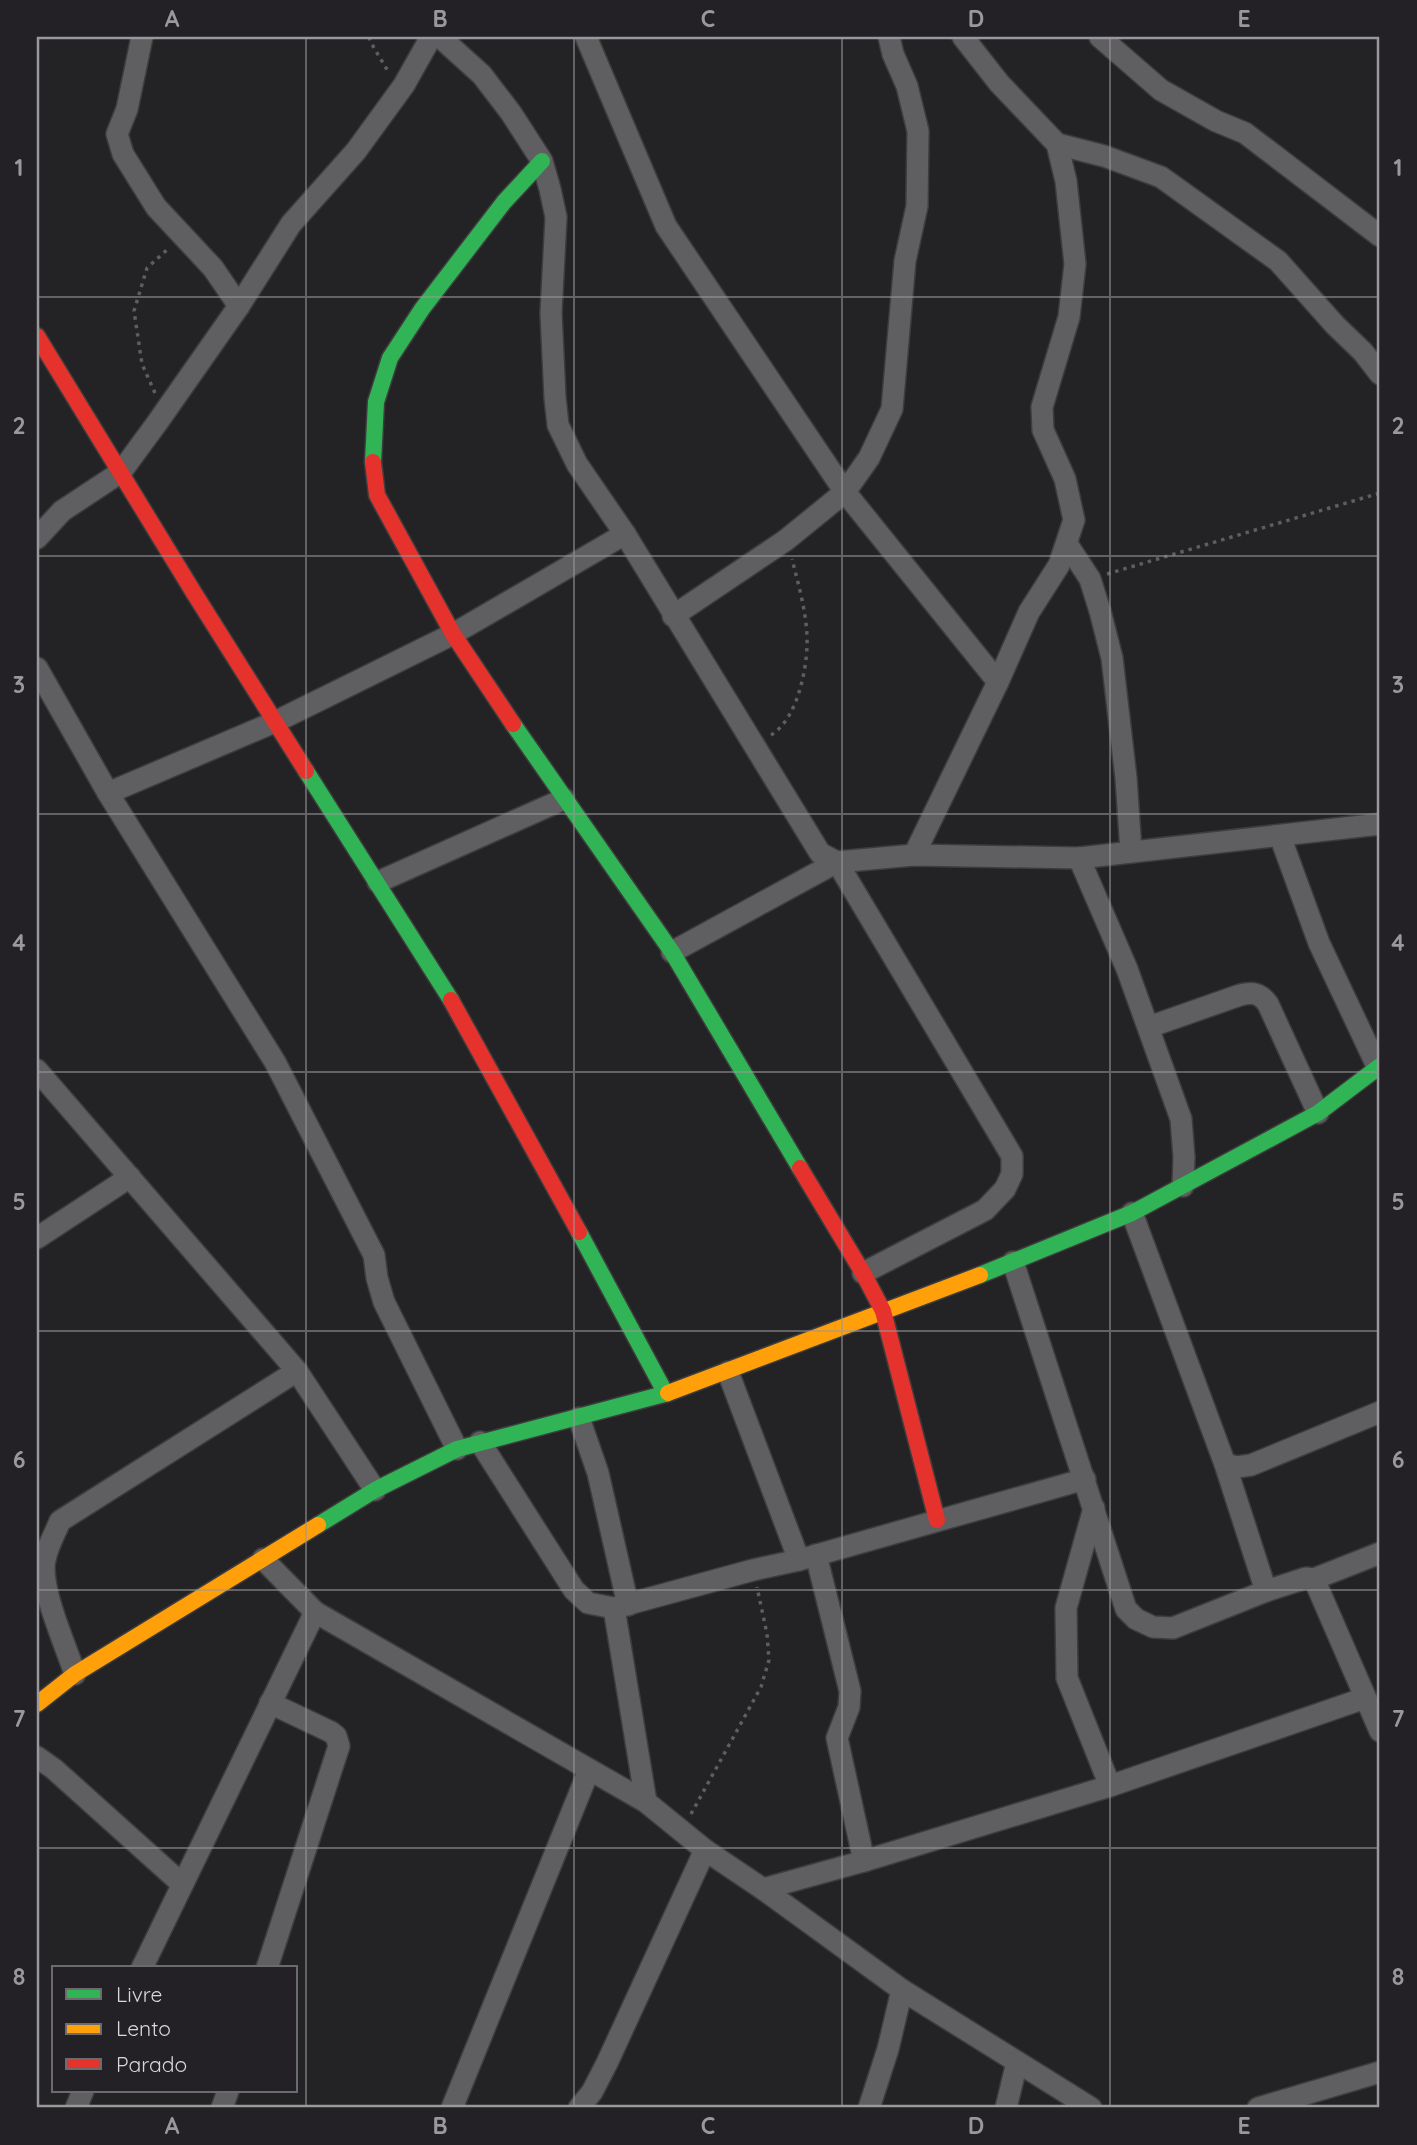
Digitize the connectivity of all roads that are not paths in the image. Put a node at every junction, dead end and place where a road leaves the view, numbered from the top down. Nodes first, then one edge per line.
1 (142, 37) edge
2 (431, 37) edge
3 (440, 37) edge
4 (586, 37) edge
5 (889, 37) edge
6 (962, 37) edge
7 (1100, 37) edge
8 (1057, 144) junction
9 (541, 161) junction
10 (1380, 236) edge
11 (239, 306) junction
12 (37, 335) edge
13 (1380, 374) edge
14 (121, 471) junction
15 (845, 492) junction
16 (625, 534) junction
17 (37, 538) edge
18 (1067, 544) junction
19 (673, 616) junction
20 (453, 634) junction
21 (37, 668) edge
22 (998, 682) junction
23 (277, 721) junction
24 (108, 793) junction
25 (564, 799) junction
26 (1380, 824) edge
27 (1280, 836) junction
28 (1131, 852) junction
29 (914, 855) junction
30 (1079, 858) junction
31 (837, 862) junction
32 (378, 882) junction
33 (671, 952) junction
34 (1149, 1027) junction
35 (1379, 1067) edge
36 (37, 1070) edge
37 (1318, 1113) junction
38 (130, 1177) junction
39 (1183, 1186) junction
40 (1132, 1213) junction
41 (37, 1238) edge
42 (1013, 1262) junction
43 (863, 1273) junction
44 (883, 1311) junction
45 (297, 1371) junction
46 (727, 1372) junction
47 (666, 1394) junction
48 (1380, 1412) edge
49 (579, 1418) junction
50 (480, 1442) junction
51 (457, 1449) junction
52 (1225, 1464) junction
53 (1085, 1479) junction
54 (375, 1490) junction
55 (1094, 1508) junction
56 (937, 1520) junction
57 (1380, 1553) edge
58 (807, 1557) junction
59 (263, 1559) junction
60 (1314, 1579) junction
61 (1266, 1591) junction
62 (621, 1606) junction
63 (315, 1612) junction
64 (75, 1674) junction
65 (1365, 1698) junction
66 (270, 1703) junction
67 (37, 1704) edge
68 (1380, 1731) edge
69 (37, 1757) edge
70 (589, 1770) junction
71 (1110, 1786) junction
72 (646, 1801) junction
73 (705, 1850) junction
74 (864, 1861) junction
75 (182, 1884) junction
76 (763, 1889) junction
77 (143, 1966) edge
78 (268, 1966) edge
79 (902, 1990) junction
80 (1017, 2062) junction
81 (1380, 2072) edge
82 (83, 2092) edge
83 (75, 2108) edge
84 (452, 2108) edge
85 (579, 2108) edge
86 (869, 2108) edge
87 (1006, 2108) edge
88 (1091, 2108) edge
89 (1258, 2108) edge

1 - 11 street
2 - 11 street
3 - 9 street
4 - 15 street
5 - 15 street
6 - 8 street
7 - 10 street
8 - 13 street
8 - 18 street
9 - 16 street
9 - 20 street
11 - 14 street
12 - 14 street
14 - 17 street
14 - 23 street
15 - 19 street
15 - 22 street
16 - 19 street
16 - 20 street
18 - 22 street
18 - 28 street
19 - 31 street
20 - 23 street
20 - 25 street
21 - 24 street
22 - 29 street
23 - 24 street
23 - 32 street
24 - 51 street
25 - 32 street
25 - 33 street
26 - 27 street
27 - 28 street
27 - 35 street
28 - 30 street
29 - 30 street
29 - 31 street
30 - 34 street
31 - 33 street
31 - 43 street
32 - 47 street
33 - 43 street
34 - 37 street
34 - 39 street
35 - 37 street
36 - 38 street
37 - 39 street
38 - 41 street
38 - 45 street
39 - 40 street
40 - 42 street
40 - 52 street
42 - 44 street
42 - 53 street
43 - 44 street
44 - 46 street
44 - 56 street
45 - 54 street
45 - 64 street
46 - 47 street
46 - 58 street
47 - 49 street
48 - 52 street
49 - 50 street
49 - 62 street
50 - 51 street
50 - 62 street
51 - 54 street
52 - 61 street
53 - 55 street
53 - 56 street
54 - 59 street
55 - 61 street
55 - 71 street
56 - 58 street
57 - 60 street
58 - 62 street
58 - 74 street
59 - 63 street
59 - 64 street
60 - 61 street
60 - 65 street
62 - 72 street
63 - 66 street
63 - 70 street
64 - 67 street
65 - 68 street
65 - 71 street
66 - 75 street
66 - 78 street
69 - 75 street
70 - 72 street
70 - 84 street
71 - 74 street
72 - 73 street
73 - 76 street
73 - 85 street
74 - 76 street
75 - 77 street
76 - 79 street
79 - 80 street
79 - 86 street
80 - 87 street
80 - 88 street
81 - 89 street
82 - 83 street

